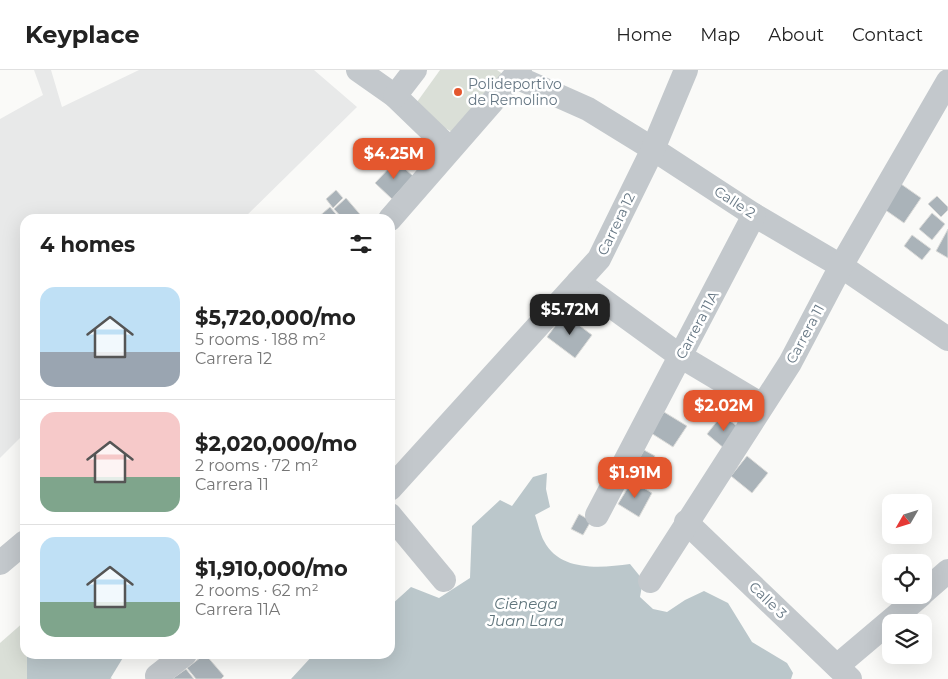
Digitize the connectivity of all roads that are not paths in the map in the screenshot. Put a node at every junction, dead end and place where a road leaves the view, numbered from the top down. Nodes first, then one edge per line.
1 (358, 70) edge
2 (415, 70) edge
3 (686, 70) edge
4 (518, 73) edge
5 (948, 81) edge
6 (395, 96) junction
7 (450, 149) junction
8 (653, 149) junction
9 (394, 214) edge
10 (754, 215) junction
11 (841, 266) junction
12 (578, 282) junction
13 (948, 339) edge
14 (680, 356) junction
15 (762, 405) junction
16 (395, 483) edge
17 (596, 515) dead end
18 (395, 521) edge
19 (686, 522) junction
20 (20, 546) edge
21 (0, 563) edge
22 (948, 572) edge
23 (444, 580) dead end
24 (650, 581) dead end
25 (932, 585) edge
26 (912, 604) edge
27 (179, 659) edge
28 (844, 673) edge
29 (159, 677) edge

1 - 6 street
2 - 6 street
3 - 8 street, Carrera 12
4 - 7 street
4 - 8 street, Calle 2
5 - 11 street, Carrera 11
6 - 7 street
7 - 9 street
8 - 10 street, Calle 2
8 - 12 street, Carrera 12
10 - 11 street, Calle 2
10 - 14 street, Carrera 11A
11 - 13 street, Calle 2
11 - 15 street, Carrera 11
12 - 14 street
12 - 16 street, Carrera 12
14 - 15 street
14 - 17 street, Carrera 11A
15 - 19 street, Carrera 11
18 - 23 street
19 - 24 street, Carrera 11
19 - 28 street, Calle 3
20 - 21 street
22 - 25 street
26 - 28 street
27 - 29 street

